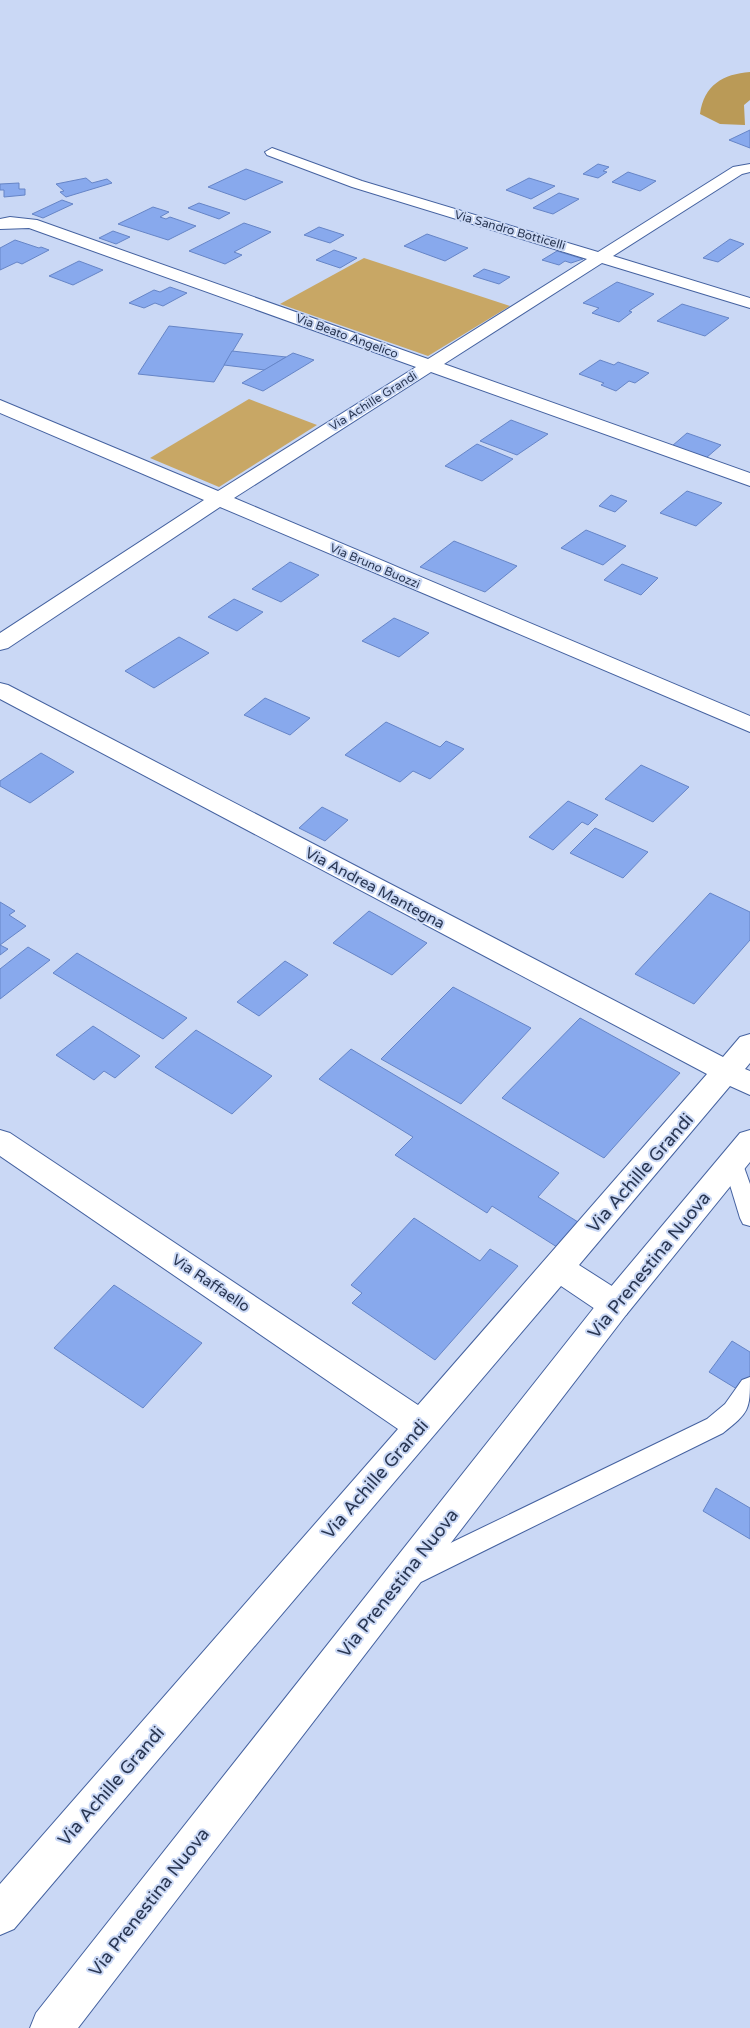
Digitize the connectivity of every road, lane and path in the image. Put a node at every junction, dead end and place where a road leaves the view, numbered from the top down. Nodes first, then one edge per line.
1 (272, 152) dead end
2 (750, 168) edge
3 (0, 224) edge
4 (602, 257) junction
5 (750, 303) edge
6 (430, 366) junction
7 (0, 406) edge
8 (750, 480) edge
9 (219, 499) junction
10 (0, 643) edge
11 (0, 690) edge
12 (750, 725) edge
13 (750, 1044) edge
14 (738, 1078) edge
15 (0, 1141) edge
16 (742, 1152) edge
17 (750, 1218) edge
18 (558, 1268) junction
19 (614, 1305) junction
20 (750, 1387) edge
21 (421, 1426) junction
22 (400, 1580) junction
23 (0, 1915) edge
24 (50, 2028) edge

1 - 4 street, Via Sandro Botticelli
2 - 4 street, Via Achille Grandi
3 - 6 street, Via Beato Angelico
4 - 5 street, Via Sandro Botticelli
4 - 6 street, Via Achille Grandi
6 - 8 street, Via Beato Angelico
6 - 9 street, Via Achille Grandi
7 - 9 street, Via Bruno Buozzi
9 - 10 street, Via Achille Grandi
9 - 12 street, Via Bruno Buozzi
11 - 14 street, Via Andrea Mantegna
13 - 14 street, Via Achille Grandi
14 - 18 street, Via Achille Grandi
15 - 21 street, Via Raffaello
16 - 17 lane
16 - 19 street, Via Prenestina Nuova
18 - 19 street
18 - 21 street, Via Achille Grandi
19 - 22 street, Via Prenestina Nuova
20 - 22 lane
21 - 23 street, Via Achille Grandi
22 - 24 street, Via Prenestina Nuova

